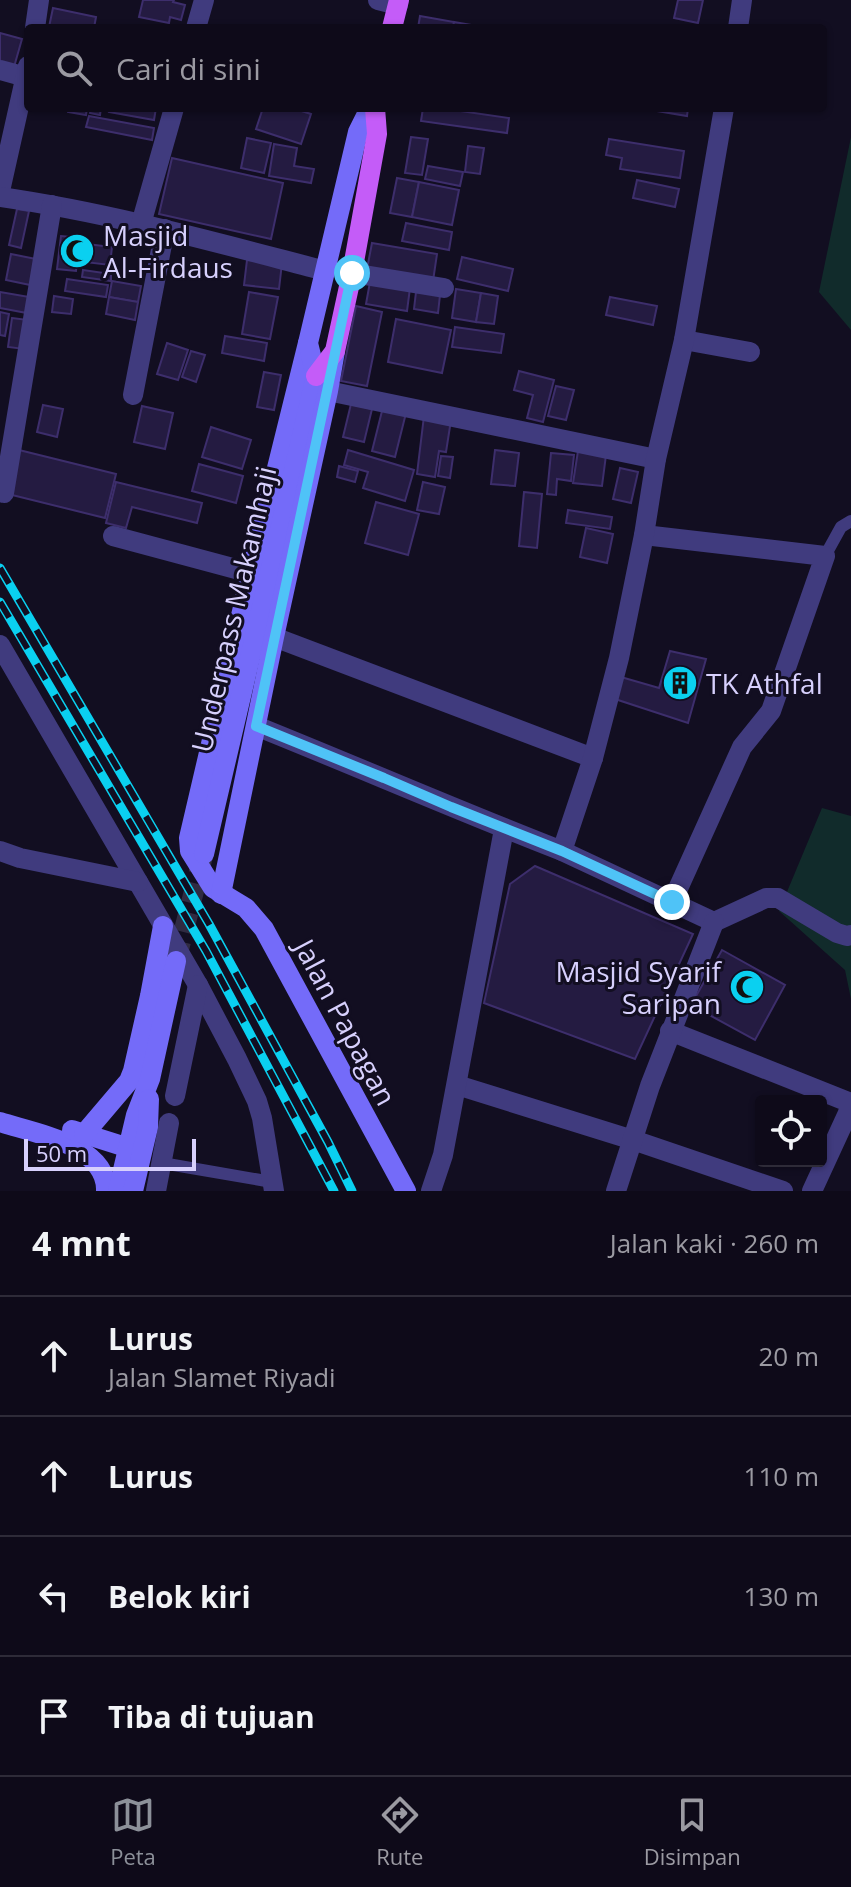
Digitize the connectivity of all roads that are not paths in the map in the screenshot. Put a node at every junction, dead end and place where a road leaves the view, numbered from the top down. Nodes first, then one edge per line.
1 (39, 0) edge
2 (204, 0) edge
3 (742, 0) edge
4 (392, 2) edge
5 (36, 24) edge
6 (197, 24) edge
7 (392, 24) edge
8 (739, 24) edge
9 (0, 70) edge
10 (24, 72) edge
11 (24, 85) edge
12 (173, 112) edge
13 (370, 112) edge
14 (374, 112) edge
15 (723, 112) edge
16 (0, 191) edge
17 (0, 197) edge
18 (52, 205) junction
19 (141, 224) junction
20 (165, 229) junction
21 (326, 271) junction
22 (352, 273) junction
23 (444, 288) dead end
24 (684, 340) junction
25 (308, 343) junction
26 (750, 352) dead end
27 (322, 384) junction
28 (133, 395) dead end
29 (656, 459) junction
30 (4, 493) dead end
31 (851, 521) edge
32 (644, 535) junction
33 (113, 536) dead end
34 (825, 556) junction
35 (251, 573) junction
36 (274, 637) junction
37 (0, 645) edge
38 (256, 726) junction
39 (593, 758) junction
40 (504, 829) junction
41 (0, 851) edge
42 (562, 851) junction
43 (204, 854) tunnel mouth
44 (138, 882) junction
45 (221, 894) junction
46 (672, 902) junction
47 (714, 922) junction
48 (163, 926) junction
49 (851, 935) edge
50 (176, 961) tunnel mouth
51 (198, 985) junction
52 (670, 1031) junction
53 (150, 1079) junction
54 (457, 1085) junction
55 (175, 1096) dead end
56 (0, 1109) edge
57 (0, 1122) edge
58 (169, 1123) dead end
59 (84, 1134) junction
60 (633, 1140) junction
61 (129, 1148) junction
62 (162, 1163) junction
63 (273, 1187) edge
64 (106, 1191) edge
65 (118, 1191) edge
66 (133, 1191) edge
67 (156, 1191) edge
68 (406, 1191) edge
69 (431, 1191) edge
70 (616, 1191) edge
71 (783, 1191) edge
72 (812, 1191) edge

1 - 5 street
2 - 6 street
3 - 8 street
4 - 7 main road
9 - 10 street
11 - 16 street
12 - 19 street
13 - 21 street, Jalan Papagan
14 - 22 main road
15 - 24 street
17 - 18 street
18 - 19 street
18 - 30 street
19 - 20 street
20 - 21 street
20 - 28 street
21 - 25 street, Jalan Papagan
22 - 23 street
22 - 27 main road
24 - 26 street
24 - 29 street
25 - 27 street
25 - 35 street, Jalan Papagan
27 - 29 street
27 - 36 street
27 - 43 street, Underpass Makamhaji
29 - 32 street
31 - 34 lane
32 - 34 street
32 - 39 street
33 - 35 street
34 - 46 street
35 - 45 street, Jalan Papagan
36 - 38 street
36 - 39 street
37 - 44 street
38 - 40 street
38 - 45 street
39 - 42 street
40 - 42 street
40 - 54 street
41 - 44 street
42 - 46 street
44 - 48 street
45 - 68 street, Jalan Papagan
46 - 47 street
47 - 49 street
47 - 52 street
48 - 51 street
48 - 59 street
50 - 53 street
51 - 55 street
51 - 63 street
52 - 60 street
52 - 72 street
53 - 61 street
53 - 66 street
54 - 60 street
54 - 69 street
56 - 59 street
57 - 64 street
58 - 62 street
59 - 61 street
60 - 70 street
60 - 71 street
61 - 65 street
62 - 63 lane
62 - 67 street

